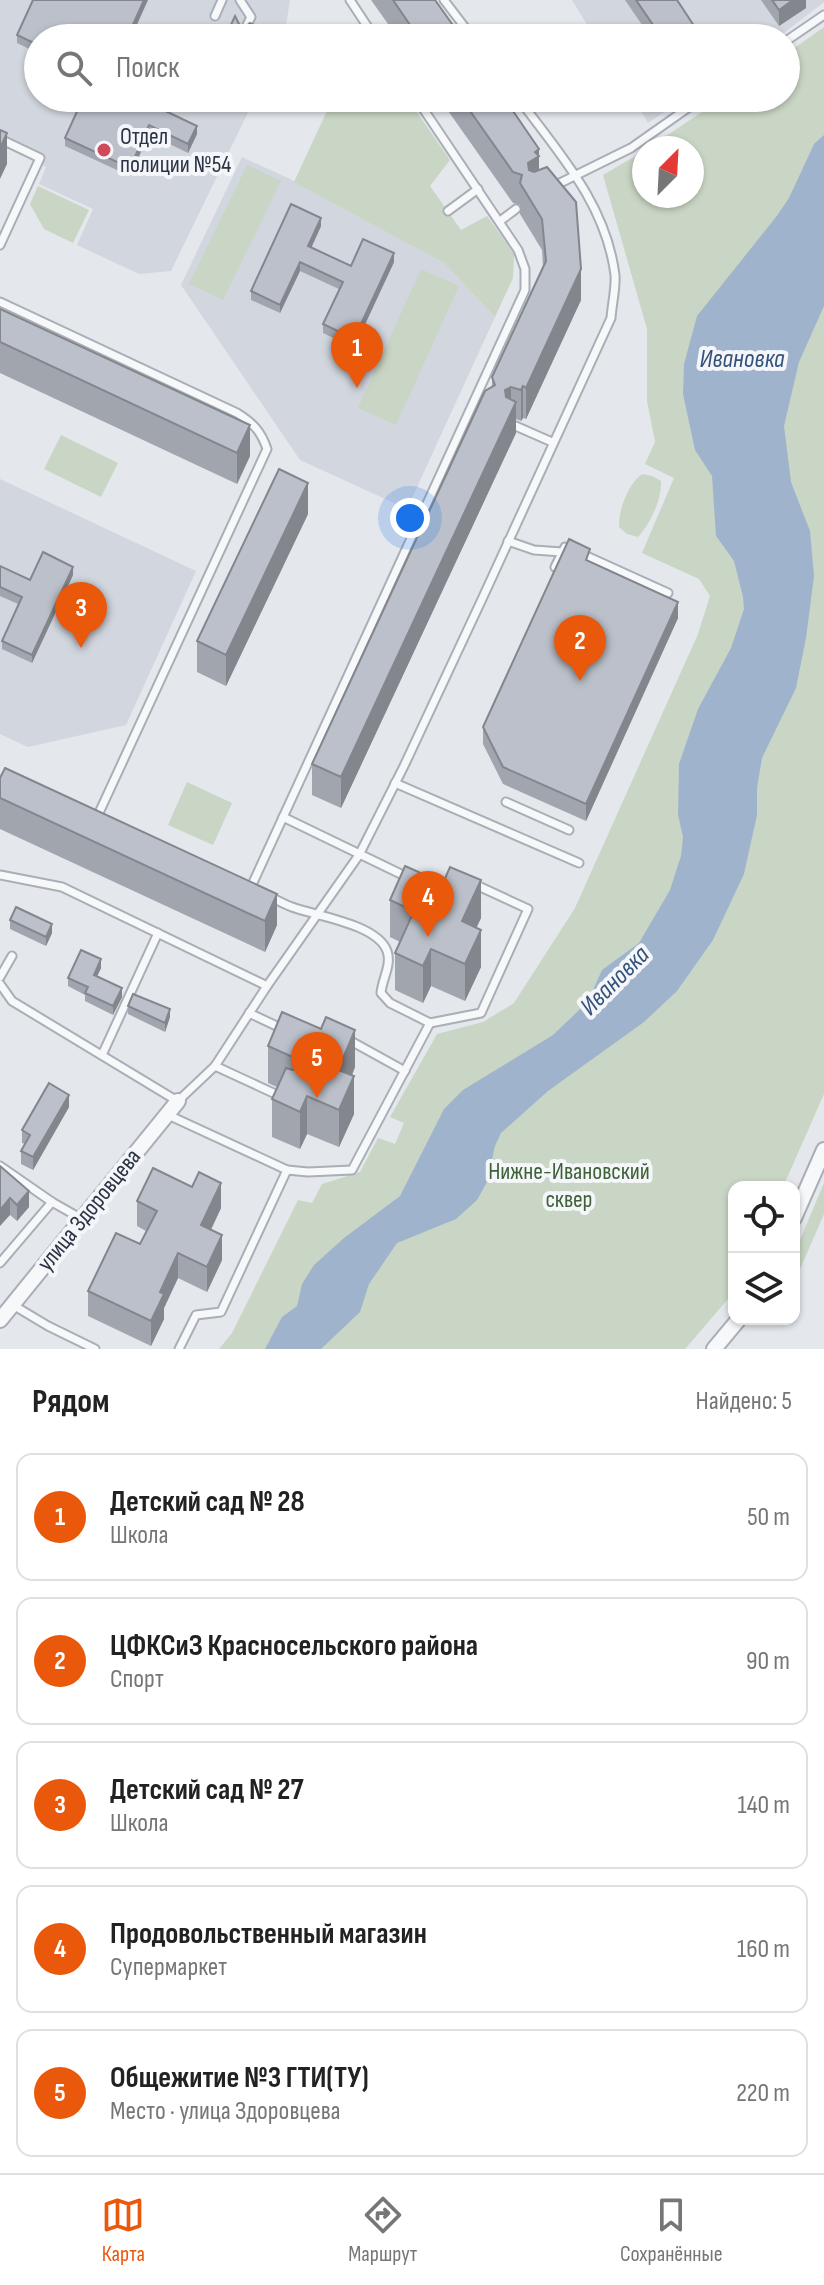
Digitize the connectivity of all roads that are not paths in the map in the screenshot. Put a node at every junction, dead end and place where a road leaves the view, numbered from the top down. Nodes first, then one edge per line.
1 (222, 0) edge
2 (240, 0) edge
3 (350, 0) edge
4 (444, 0) edge
5 (824, 15) edge
6 (215, 16) dead end
7 (248, 24) edge
8 (366, 24) edge
9 (462, 24) edge
10 (800, 31) edge
11 (426, 112) edge
12 (529, 112) edge
13 (682, 112) edge
14 (0, 139) edge
15 (576, 175) junction
16 (478, 189) junction
17 (548, 189) edge
18 (516, 209) dead end
19 (448, 211) dead end
20 (500, 221) junction
21 (0, 245) edge
22 (0, 302) edge
23 (472, 405) junction
24 (480, 410) edge
25 (511, 424) edge
26 (552, 442) junction
27 (508, 541) junction
28 (562, 552) junction
29 (555, 567) edge
30 (668, 593) dead end
31 (395, 783) junction
32 (506, 802) dead end
33 (85, 809) edge
34 (98, 815) junction
35 (283, 817) junction
36 (111, 821) edge
37 (569, 830) dead end
38 (359, 855) junction
39 (579, 863) dead end
40 (0, 875) edge
41 (410, 879) edge
42 (466, 881) edge
43 (316, 914) junction
44 (158, 933) junction
45 (12, 956) dead end
46 (0, 977) edge
47 (0, 984) edge
48 (267, 986) junction
49 (249, 1013) junction
50 (430, 1023) junction
51 (287, 1030) edge
52 (338, 1034) edge
53 (102, 1055) junction
54 (215, 1066) junction
55 (405, 1071) junction
56 (176, 1100) junction
57 (292, 1101) edge
58 (166, 1114) junction
59 (824, 1150) edge
60 (0, 1166) edge
61 (287, 1170) junction
62 (52, 1202) junction
63 (800, 1204) edge
64 (82, 1219) junction
65 (0, 1263) edge
66 (13, 1305) junction
67 (0, 1320) edge
68 (734, 1325) edge
69 (95, 1349) edge
70 (179, 1349) edge
71 (714, 1349) edge

1 - 6 lane
2 - 7 lane
3 - 8 lane
4 - 9 lane
5 - 10 lane
11 - 16 lane
12 - 15 lane
13 - 15 lane
14 - 21 lane
15 - 17 lane
15 - 26 lane
16 - 19 lane
16 - 20 lane
18 - 20 lane
20 - 23 lane
22 - 34 lane
23 - 24 lane
23 - 35 lane
25 - 26 lane
26 - 27 lane
27 - 28 lane
27 - 31 lane
28 - 29 lane
28 - 30 lane
31 - 38 lane
31 - 39 lane
32 - 37 lane
33 - 34 lane
34 - 36 lane
35 - 38 lane
35 - 43 lane
38 - 41 lane
38 - 43 lane
40 - 44 lane
42 - 50 lane
43 - 48 lane
43 - 50 lane
44 - 48 lane
44 - 53 lane
45 - 46 lane
47 - 53 lane
48 - 49 lane
49 - 51 lane
49 - 54 lane
50 - 55 lane
52 - 55 lane
53 - 56 lane
54 - 56 lane
54 - 57 lane
55 - 61 lane
56 - 58 street, улица Здоровцева
58 - 61 lane
58 - 64 street, улица Здоровцева
59 - 63 street
60 - 62 lane
61 - 70 lane
62 - 64 lane
62 - 65 lane
64 - 66 street, улица Здоровцева
66 - 67 street, улица Здоровцева
66 - 69 lane
68 - 71 street

